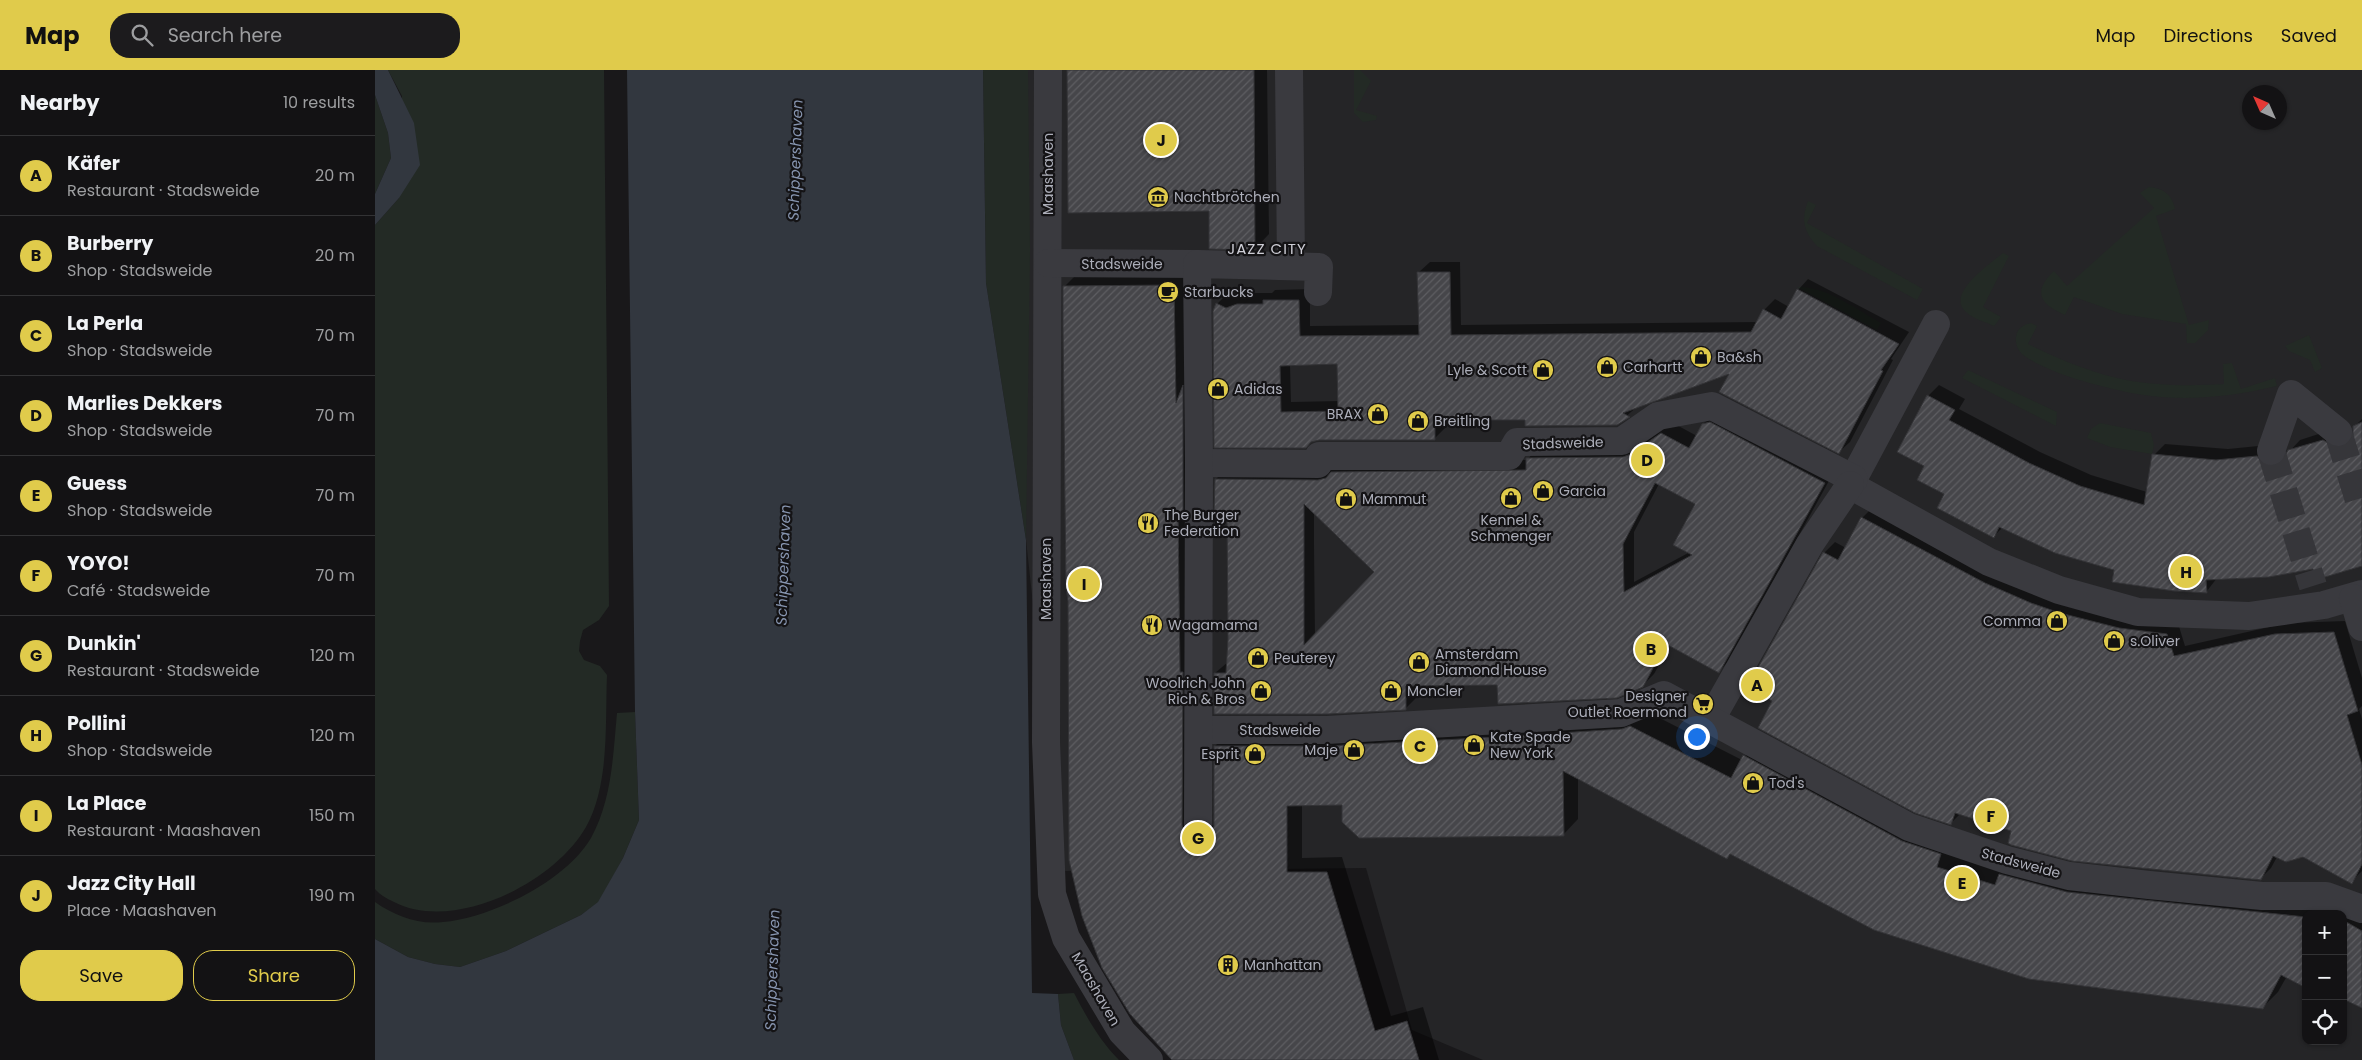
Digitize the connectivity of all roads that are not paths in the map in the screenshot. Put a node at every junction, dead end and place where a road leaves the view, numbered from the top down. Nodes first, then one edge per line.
1 (1048, 70) edge
2 (1289, 70) edge
3 (1048, 263) junction
4 (1197, 264) junction
5 (1291, 265) junction
6 (1319, 292) dead end
7 (1937, 324) dead end
8 (2338, 432) tunnel mouth
9 (2271, 451) tunnel mouth
10 (1199, 463) junction
11 (1852, 482) junction
12 (2358, 596) edge
13 (2362, 627) edge
14 (1711, 719) junction
15 (1200, 730) junction
16 (1198, 825) dead end
17 (2361, 907) edge
18 (1149, 1060) edge

1 - 3 street, Maashaven
2 - 5 street
3 - 4 street, Stadsweide
3 - 18 street, Maashaven
4 - 5 street, Stadsweide
4 - 10 street
5 - 6 street, Stadsweide
7 - 11 street
8 - 9 street
10 - 11 street, Stadsweide
10 - 15 street
11 - 12 street, Stadsweide
11 - 14 street
12 - 13 street, Stadsweide
14 - 15 street, Stadsweide
14 - 17 street, Stadsweide
15 - 16 street

